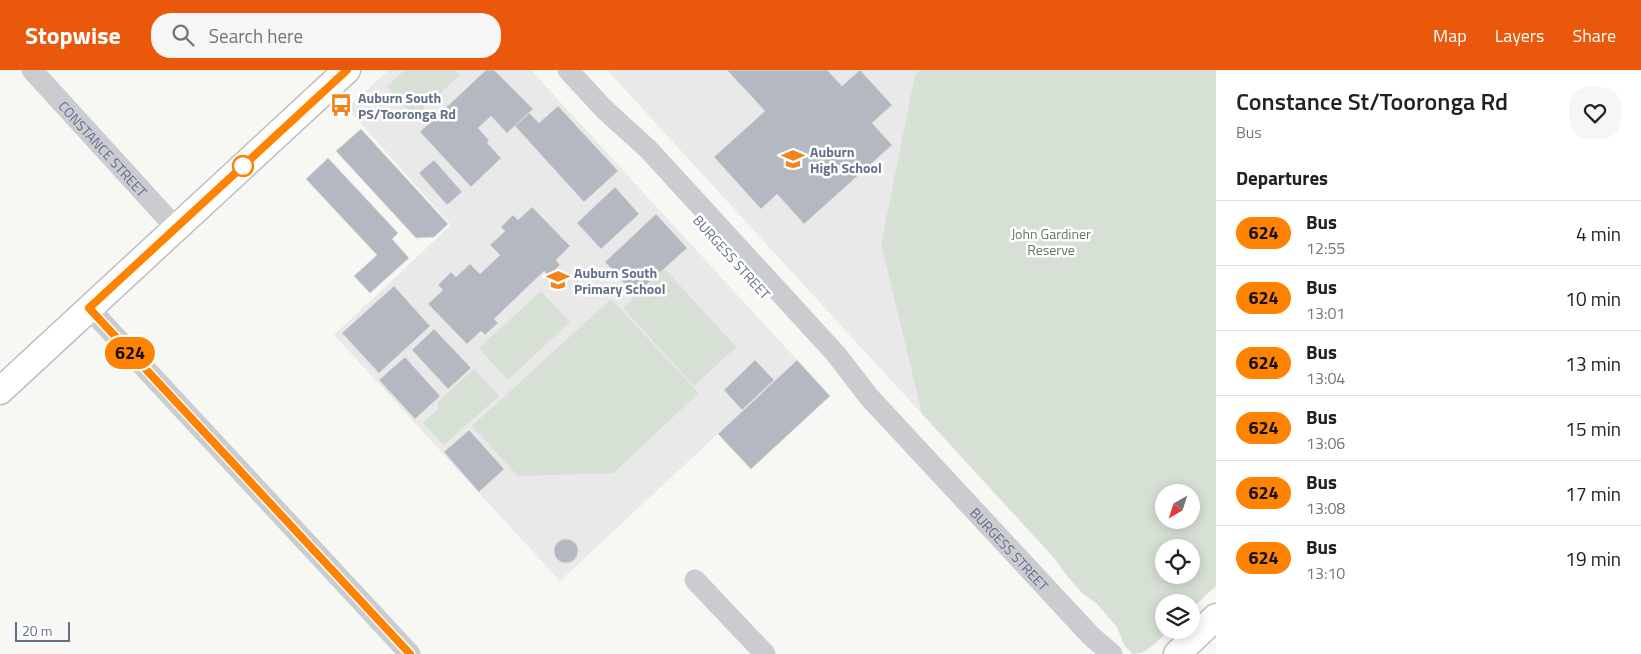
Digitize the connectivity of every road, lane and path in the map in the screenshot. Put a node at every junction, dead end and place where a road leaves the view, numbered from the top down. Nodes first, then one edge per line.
1 (32, 70) edge
2 (346, 70) edge
3 (568, 70) edge
4 (176, 228) junction
5 (89, 308) junction
6 (0, 390) edge
7 (696, 580) dead end
8 (1216, 617) edge
9 (1091, 636) junction
10 (410, 654) edge
11 (764, 654) edge
12 (1104, 654) edge
13 (1112, 654) edge
14 (1177, 654) edge

1 - 4 street, CONSTANCE STREET
2 - 4 main road
3 - 9 street, BURGESS STREET
4 - 5 main road
5 - 6 main road
5 - 10 street
7 - 11 street
8 - 14 main road
9 - 12 street, BURGESS STREET
9 - 13 street, BURGESS STREET

